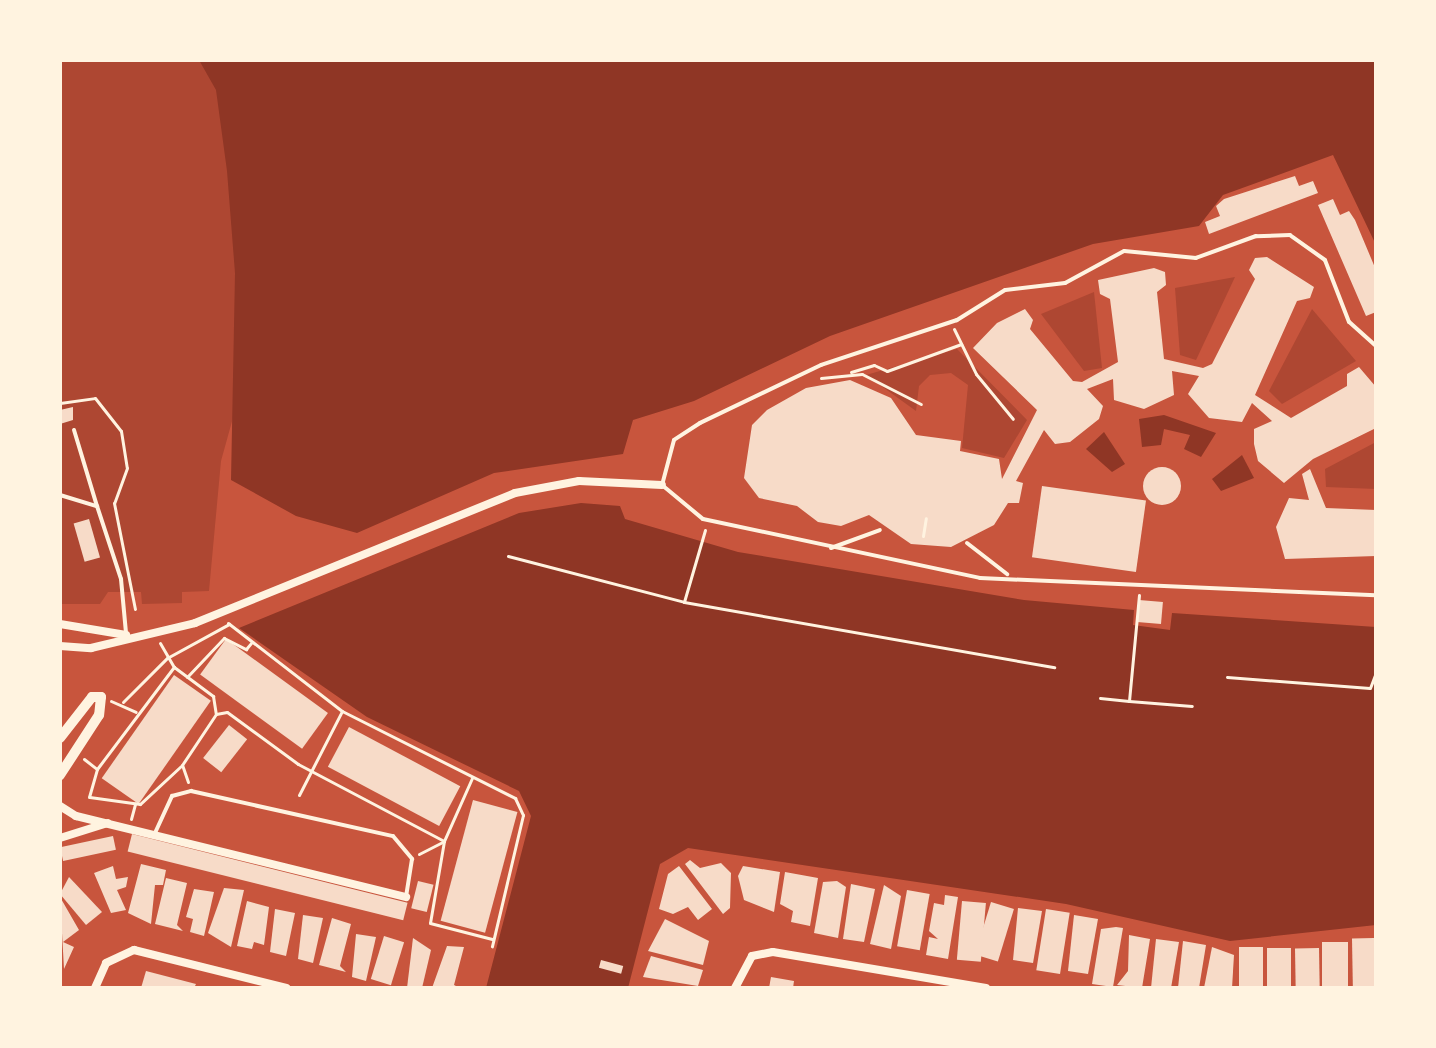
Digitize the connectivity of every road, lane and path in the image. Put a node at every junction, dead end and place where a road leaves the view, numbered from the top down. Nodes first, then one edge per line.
1 (952, 322) junction
2 (961, 344) junction
3 (1376, 346) edge
4 (851, 372) junction
5 (821, 378) dead end
6 (60, 403) edge
7 (921, 404) dead end
8 (1013, 419) dead end
9 (74, 430) dead end
10 (662, 485) junction
11 (60, 495) edge
12 (97, 506) junction
13 (926, 518) dead end
14 (705, 530) dead end
15 (880, 530) dead end
16 (923, 536) dead end
17 (967, 543) dead end
18 (831, 548) junction
19 (508, 556) dead end
20 (1007, 574) junction
21 (1140, 587) junction
22 (1376, 595) edge
23 (684, 602) junction
24 (135, 609) dead end
25 (60, 624) edge
26 (229, 624) dead end
27 (234, 631) dead end
28 (127, 635) junction
29 (160, 643) dead end
30 (251, 643) junction
31 (60, 646) edge
32 (167, 658) junction
33 (174, 667) junction
34 (1054, 667) dead end
35 (1376, 672) edge
36 (187, 677) junction
37 (1227, 677) dead end
38 (1100, 698) dead end
39 (1129, 701) junction
40 (1192, 706) dead end
41 (342, 711) junction
42 (136, 712) junction
43 (216, 714) junction
44 (60, 738) edge
45 (87, 761) dead end
46 (182, 765) junction
47 (97, 769) junction
48 (309, 769) junction
49 (60, 775) edge
50 (472, 778) junction
51 (187, 791) junction
52 (299, 795) dead end
53 (135, 804) junction
54 (60, 806) edge
55 (132, 816) dead end
56 (108, 823) junction
57 (155, 833) junction
58 (60, 838) edge
59 (444, 841) junction
60 (412, 859) junction
61 (406, 897) joint
62 (493, 939) junction
63 (492, 946) dead end
64 (95, 988) edge
65 (286, 988) edge
66 (735, 988) edge
67 (986, 988) edge

1 - 2 path
1 - 3 lane
1 - 10 lane
2 - 4 path
2 - 8 path
4 - 5 path
4 - 7 path
6 - 24 path
9 - 12 lane
10 - 18 lane
10 - 28 street
11 - 12 lane
12 - 28 lane
13 - 16 path
14 - 23 path
15 - 18 lane
17 - 20 lane
18 - 20 lane
19 - 23 path
20 - 21 lane
21 - 22 lane
21 - 39 path
23 - 34 path
25 - 28 street
26 - 32 path
27 - 30 path
28 - 31 street
29 - 32 path
30 - 36 path
30 - 41 path
32 - 33 path
32 - 42 path
33 - 36 path
33 - 42 path
35 - 37 path
36 - 43 path
38 - 39 path
39 - 40 path
41 - 48 path
41 - 50 path
42 - 47 path
43 - 46 path
43 - 48 path
44 - 49 street
45 - 47 path
46 - 51 path
46 - 53 path
47 - 53 path
48 - 52 path
48 - 59 path
50 - 59 path
50 - 62 path
51 - 57 lane
51 - 60 lane
53 - 55 path
54 - 56 street
56 - 57 street
56 - 58 street
57 - 61 street
59 - 60 path
59 - 62 path
60 - 61 lane
62 - 63 path
64 - 65 street
66 - 67 street

